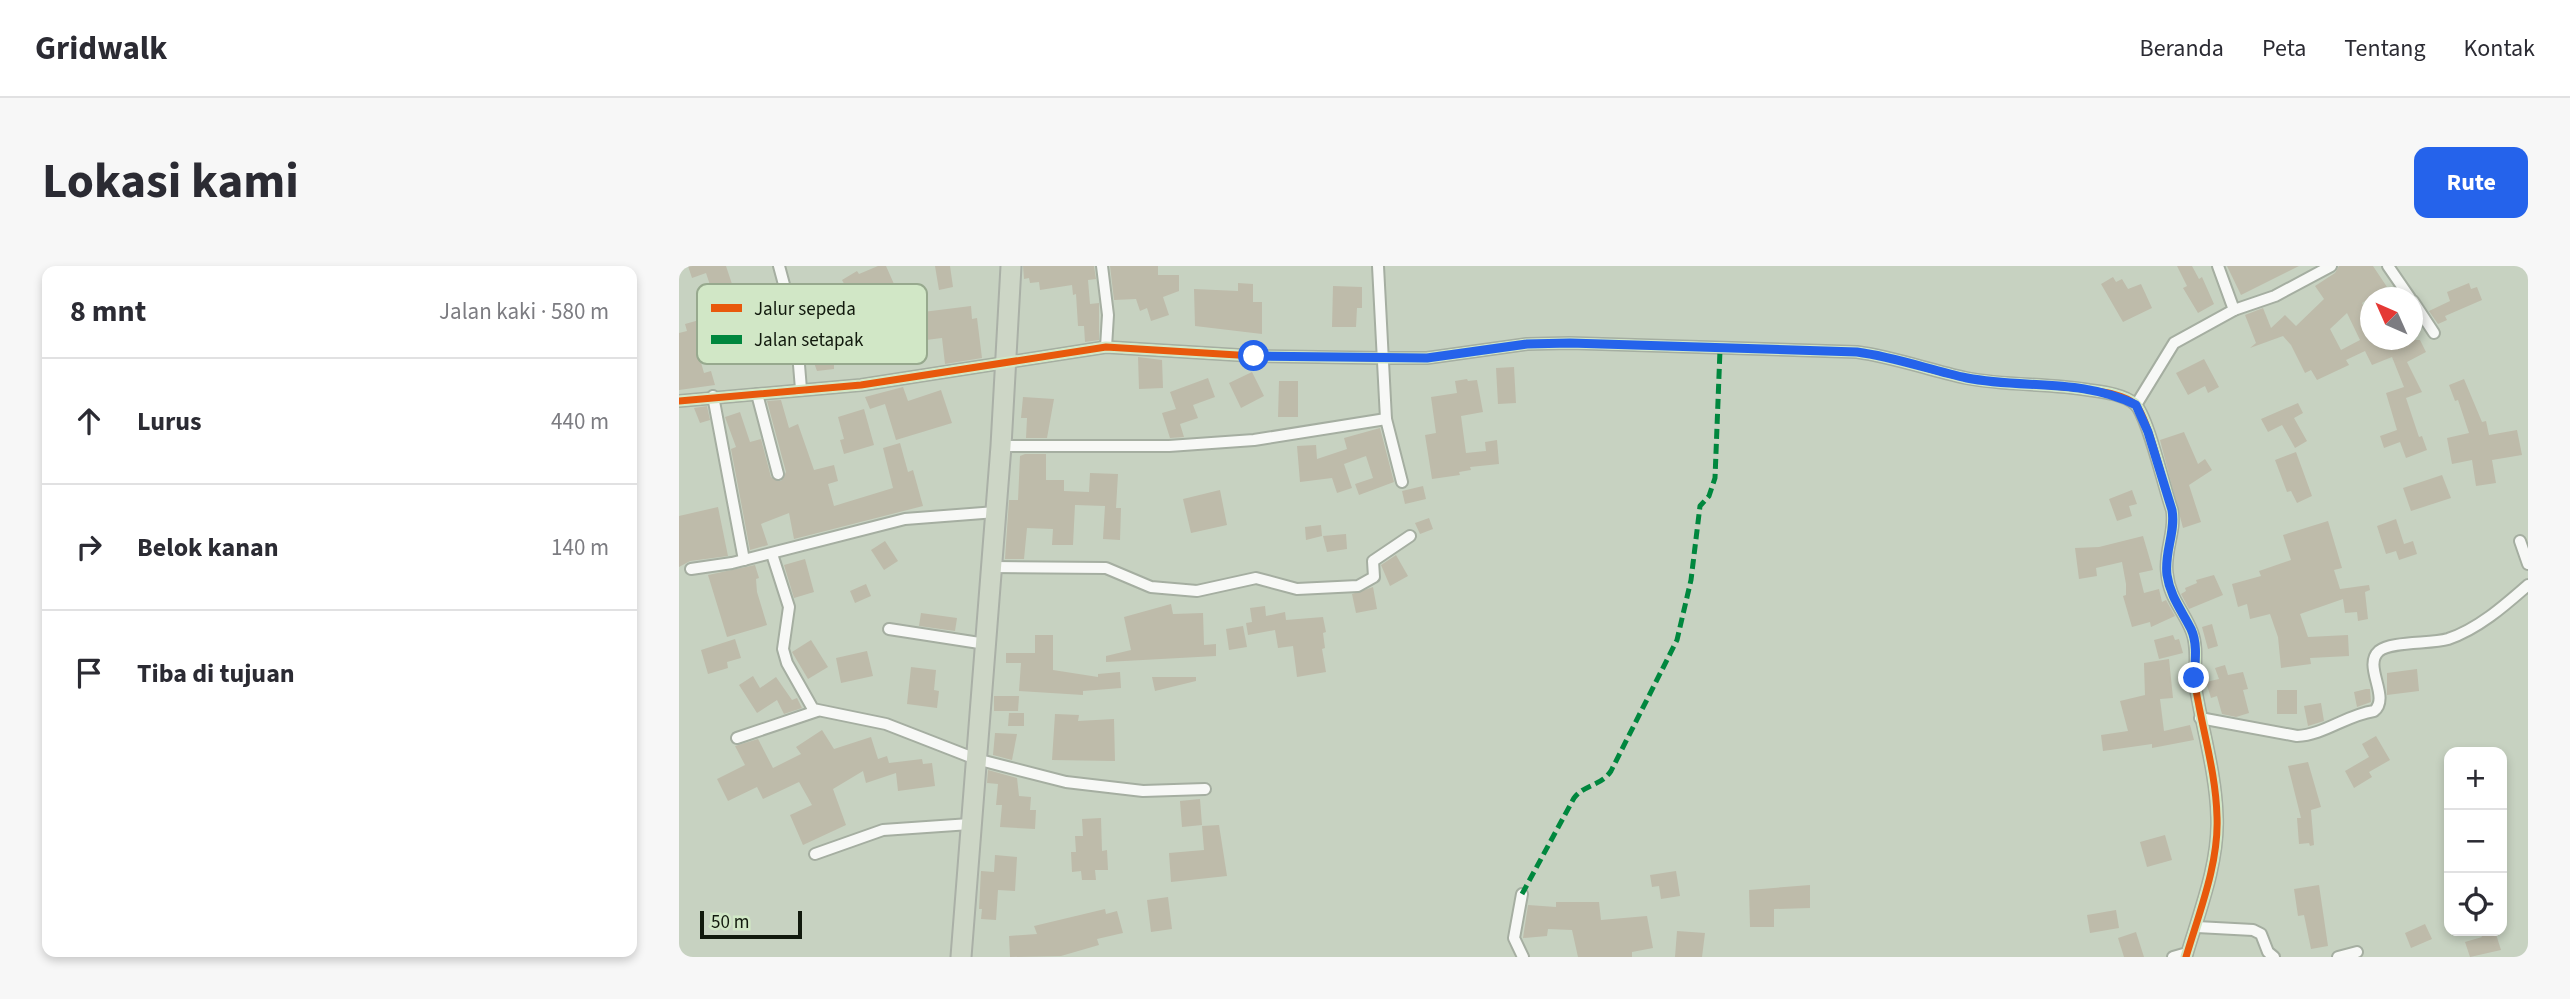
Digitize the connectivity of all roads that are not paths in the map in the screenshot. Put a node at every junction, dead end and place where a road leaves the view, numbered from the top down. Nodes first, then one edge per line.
1 (779, 266) edge
2 (1011, 266) edge
3 (1103, 266) edge
4 (1378, 266) edge
5 (2218, 266) edge
6 (2331, 266) edge
7 (2388, 266) edge
8 (784, 284) edge
9 (2402, 287) edge
10 (2234, 310) junction
11 (2423, 317) edge
12 (2434, 332) dead end
13 (1106, 347) junction
14 (1384, 359) junction
15 (1005, 362) junction
16 (800, 364) edge
17 (801, 389) junction
18 (757, 394) junction
19 (713, 396) junction
20 (679, 401) edge
21 (2136, 405) junction
22 (1386, 419) junction
23 (1001, 446) junction
24 (778, 474) dead end
25 (1402, 482) dead end
26 (996, 512) junction
27 (1410, 536) dead end
28 (2520, 541) dead end
29 (772, 554) junction
30 (744, 560) junction
31 (2528, 564) edge
32 (992, 567) junction
33 (691, 569) dead end
34 (2528, 586) edge
35 (889, 629) dead end
36 (986, 644) junction
37 (817, 711) junction
38 (2200, 718) junction
39 (737, 738) dead end
40 (976, 758) junction
41 (1205, 789) dead end
42 (969, 824) junction
43 (815, 854) dead end
44 (1522, 894) dead end
45 (2197, 927) junction
46 (2357, 951) dead end
47 (2186, 955) edge
48 (961, 957) edge
49 (1523, 957) edge
50 (2173, 957) edge
51 (2274, 957) edge
52 (2338, 957) edge

1 - 8 street
2 - 15 highway
3 - 13 street
4 - 14 street
5 - 10 street
6 - 10 street
7 - 9 street
10 - 21 street
11 - 12 street
13 - 14 street
13 - 15 street
14 - 21 street
14 - 22 street
15 - 17 street
15 - 23 highway
16 - 17 street
17 - 18 street
18 - 19 street
18 - 24 street
19 - 20 street
19 - 30 street
21 - 38 street
22 - 23 street
22 - 25 street
23 - 26 highway
26 - 29 street
26 - 32 highway
27 - 32 street
28 - 31 street
29 - 30 street
29 - 37 street
30 - 33 street
32 - 36 highway
34 - 38 street
35 - 36 street
36 - 40 highway
37 - 39 street
37 - 40 street
38 - 45 street
40 - 41 street
40 - 42 highway
42 - 43 street
42 - 48 highway
44 - 49 street
45 - 47 street
45 - 51 street
46 - 52 street
47 - 50 street

